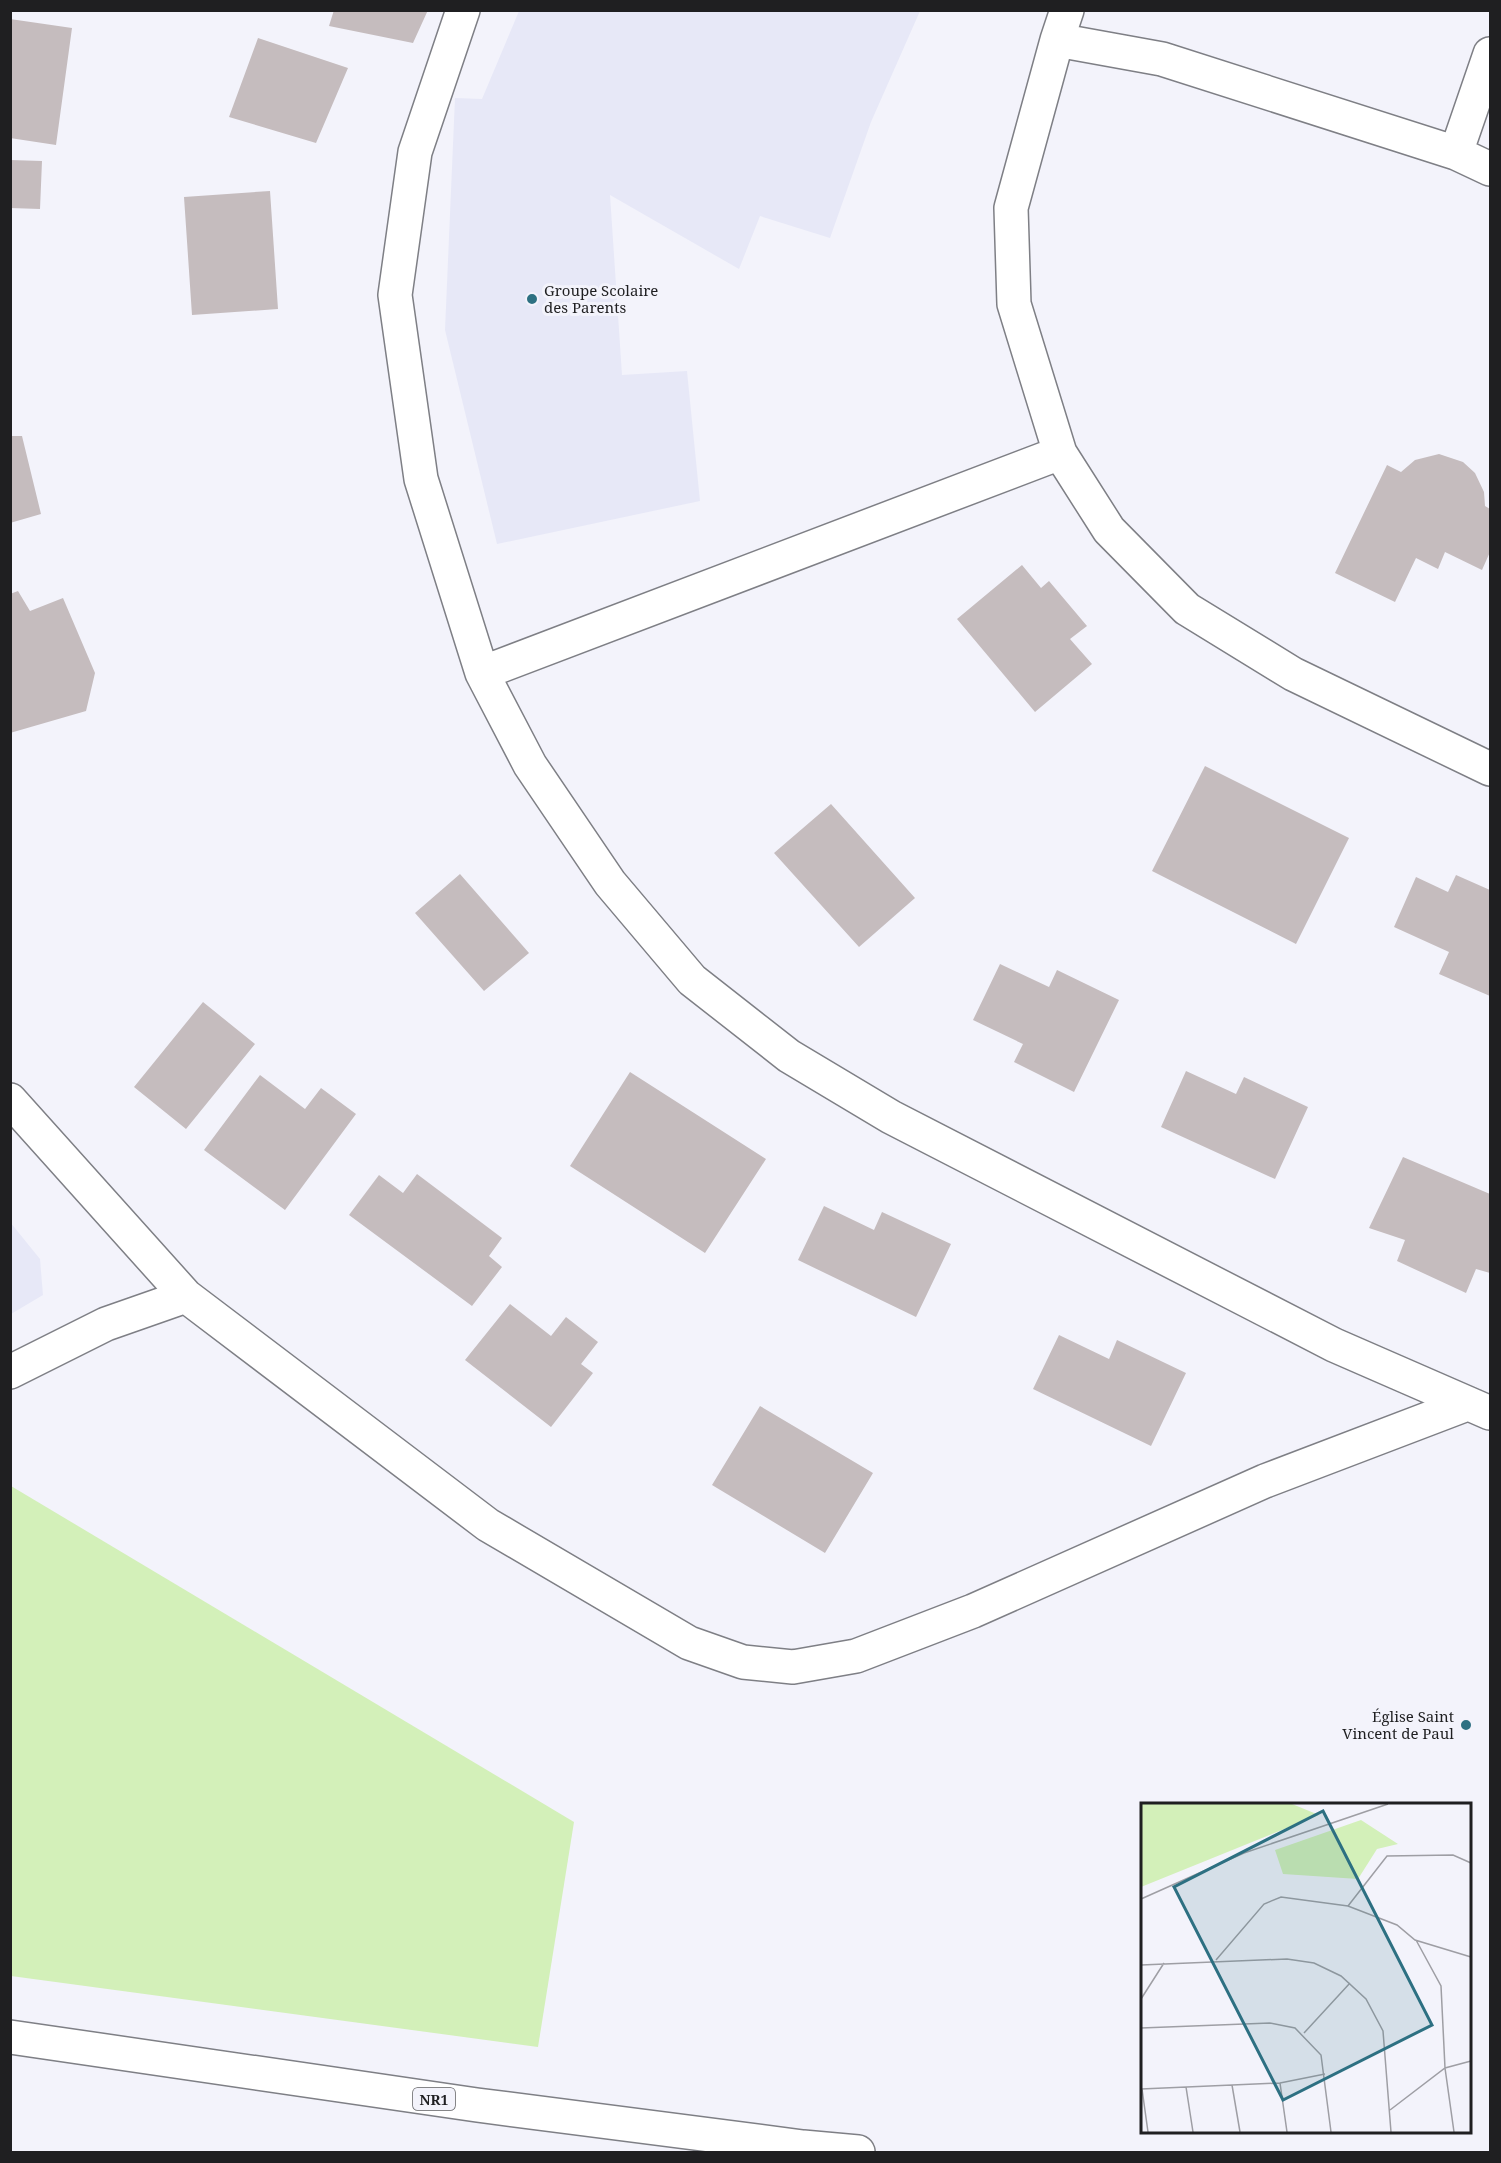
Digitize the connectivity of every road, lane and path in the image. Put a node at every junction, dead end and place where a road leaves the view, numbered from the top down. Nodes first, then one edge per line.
1 (463, 10) edge
2 (1062, 25) edge
3 (1491, 54) edge
4 (1455, 153) junction
5 (1491, 169) edge
6 (1060, 453) junction
7 (482, 673) junction
8 (1491, 769) edge
9 (10, 1100) edge
10 (186, 1296) junction
11 (10, 1372) edge
12 (1479, 1408) edge
13 (10, 2037) edge
14 (858, 2152) edge

1 - 7 main road
2 - 4 main road
2 - 6 main road
3 - 4 main road
4 - 5 main road
6 - 7 main road
6 - 8 main road
7 - 12 main road
9 - 10 main road
10 - 11 main road
10 - 12 main road
13 - 14 main road, NR1

